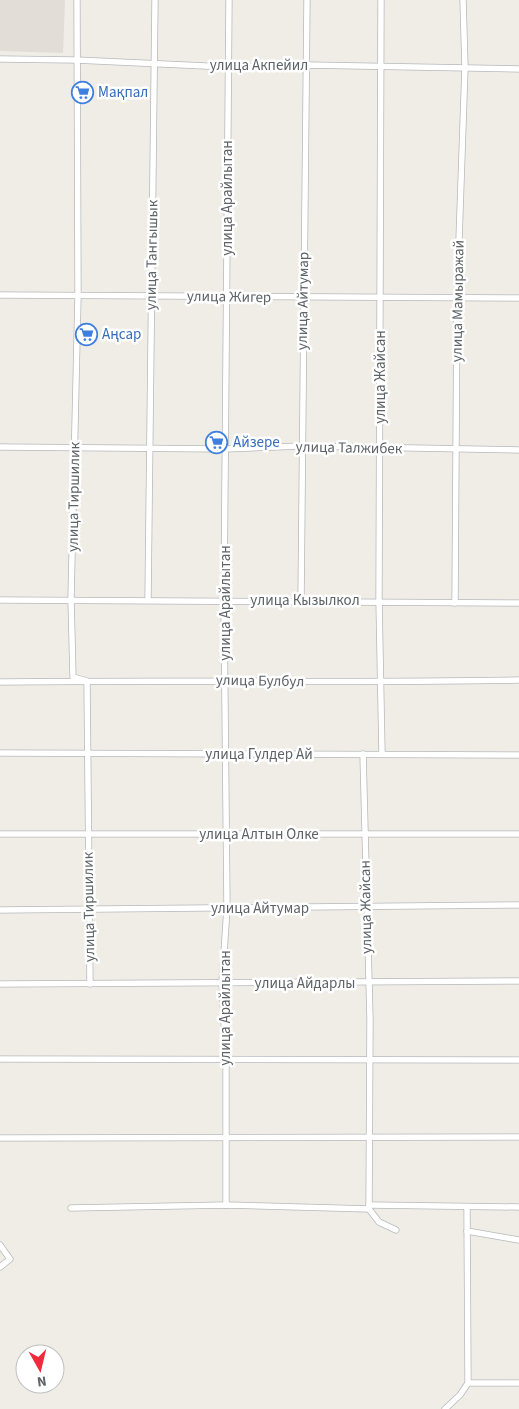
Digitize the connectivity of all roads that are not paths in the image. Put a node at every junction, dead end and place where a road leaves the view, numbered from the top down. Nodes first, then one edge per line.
1 (77, 0) edge
2 (155, 0) edge
3 (228, 0) edge
4 (307, 0) edge
5 (382, 0) edge
6 (463, 0) edge
7 (0, 59) edge
8 (76, 60) junction
9 (153, 63) junction
10 (306, 64) junction
11 (227, 66) junction
12 (464, 67) junction
13 (381, 68) junction
14 (519, 69) edge
15 (0, 295) edge
16 (78, 296) junction
17 (152, 296) junction
18 (226, 298) junction
19 (303, 298) junction
20 (380, 298) junction
21 (457, 298) junction
22 (519, 298) edge
23 (302, 446) junction
24 (0, 447) edge
25 (75, 447) junction
26 (148, 447) junction
27 (380, 448) junction
28 (225, 449) junction
29 (457, 450) junction
30 (519, 450) edge
31 (71, 599) junction
32 (0, 600) edge
33 (148, 600) junction
34 (224, 600) junction
35 (379, 600) junction
36 (300, 601) junction
37 (455, 603) junction
38 (519, 603) edge
39 (225, 680) junction
40 (519, 680) edge
41 (87, 681) junction
42 (0, 682) edge
43 (380, 682) junction
44 (0, 753) edge
45 (87, 753) junction
46 (226, 754) junction
47 (363, 754) junction
48 (382, 754) junction
49 (519, 755) edge
50 (0, 834) edge
51 (88, 834) junction
52 (227, 834) junction
53 (365, 834) junction
54 (519, 834) edge
55 (519, 906) edge
56 (366, 907) junction
57 (227, 908) junction
58 (89, 909) junction
59 (0, 910) edge
60 (519, 982) edge
61 (222, 983) junction
62 (0, 984) edge
63 (90, 984) junction
64 (368, 984) junction
65 (226, 1058) junction
66 (0, 1059) edge
67 (370, 1059) junction
68 (519, 1060) edge
69 (224, 1137) junction
70 (368, 1137) junction
71 (519, 1137) edge
72 (0, 1138) edge
73 (226, 1205) junction
74 (369, 1207) junction
75 (467, 1207) junction
76 (519, 1207) edge
77 (71, 1208) dead end
78 (396, 1230) dead end
79 (467, 1231) junction
80 (519, 1240) edge
81 (0, 1245) edge
82 (0, 1267) edge
83 (519, 1383) edge
84 (468, 1384) junction
85 (445, 1409) edge

1 - 8 street, улица Тиршилик
2 - 9 street, улица Тангышык
3 - 11 street, улица Арайлытан
4 - 10 street, улица Айтумар
5 - 13 street, улица Жайсан
6 - 12 street, улица Мамыражай
7 - 8 street, улица Акпейил
8 - 9 street, улица Акпейил
8 - 16 street, улица Тиршилик
9 - 11 street, улица Акпейил
9 - 17 street, улица Тангышык
10 - 11 street, улица Акпейил
10 - 13 street, улица Акпейил
10 - 19 street, улица Айтумар
11 - 18 street, улица Арайлытан
12 - 13 street, улица Акпейил
12 - 14 street, улица Акпейил
12 - 21 street, улица Мамыражай
13 - 20 street, улица Жайсан
15 - 16 street, улица Жигер
16 - 17 street, улица Жигер
16 - 25 street, улица Тиршилик
17 - 18 street, улица Жигер
17 - 26 street, улица Тангышык
18 - 19 street, улица Жигер
18 - 28 street, улица Арайлытан
19 - 20 street, улица Жигер
19 - 23 street, улица Айтумар
20 - 21 street, улица Жигер
20 - 27 street, улица Жайсан
21 - 22 street, улица Жигер
21 - 29 street, улица Мамыражай
23 - 27 street, улица Талжибек
23 - 28 street, улица Талжибек
23 - 36 street, улица Айтумар
24 - 25 street, улица Талжибек
25 - 26 street, улица Талжибек
25 - 31 street, улица Тиршилик
26 - 28 street, улица Талжибек
26 - 33 street, улица Тангышык
27 - 29 street, улица Талжибек
27 - 35 street, улица Жайсан
28 - 34 street, улица Арайлытан
29 - 30 street, улица Талжибек
29 - 37 street, улица Мамыражай
31 - 32 street, улица Кызылкол
31 - 33 street, улица Кызылкол
31 - 41 street, улица Тиршилик
33 - 34 street, улица Кызылкол
34 - 36 street, улица Кызылкол
34 - 39 street, улица Арайлытан
35 - 36 street, улица Кызылкол
35 - 37 street, улица Кызылкол
35 - 43 street, улица Жайсан
37 - 38 street, улица Кызылкол
39 - 41 street, улица Булбул
39 - 43 street, улица Булбул
39 - 46 street, улица Арайлытан
40 - 43 street, улица Булбул
41 - 42 street, улица Булбул
41 - 45 street, улица Тиршилик
43 - 48 street, улица Жайсан
44 - 45 street, улица Гулдер Ай
45 - 46 street, улица Гулдер Ай
45 - 51 street, улица Тиршилик
46 - 47 street, улица Гулдер Ай
46 - 52 street, улица Арайлытан
47 - 48 street, улица Гулдер Ай
47 - 53 street, улица Жайсан
48 - 49 street, улица Гулдер Ай
50 - 51 street, улица Алтын Олке
51 - 52 street, улица Алтын Олке
51 - 58 street, улица Тиршилик
52 - 53 street, улица Алтын Олке
52 - 57 street, улица Арайлытан
53 - 54 street, улица Алтын Олке
53 - 56 street, улица Жайсан
55 - 56 street, улица Айтумар
56 - 57 street, улица Айтумар
56 - 64 street, улица Жайсан
57 - 58 street, улица Айтумар
57 - 61 street, улица Арайлытан
58 - 59 street, улица Айтумар
58 - 63 street, улица Тиршилик
60 - 64 street, улица Айдарлы
61 - 63 street, улица Айдарлы
61 - 64 street, улица Айдарлы
61 - 65 street, улица Арайлытан
62 - 63 street, улица Айдарлы
64 - 67 street, улица Жайсан
65 - 66 street
65 - 67 street
65 - 69 street, улица Арайлытан
67 - 68 street
67 - 70 street, улица Жайсан
69 - 70 street
69 - 72 street
69 - 73 street, улица Арайлытан
70 - 71 street
70 - 74 street, улица Жайсан
73 - 74 street
73 - 77 street
74 - 75 street
74 - 78 street
75 - 76 street
75 - 79 street
79 - 80 street
79 - 84 street
81 - 82 street
83 - 84 street
84 - 85 street

